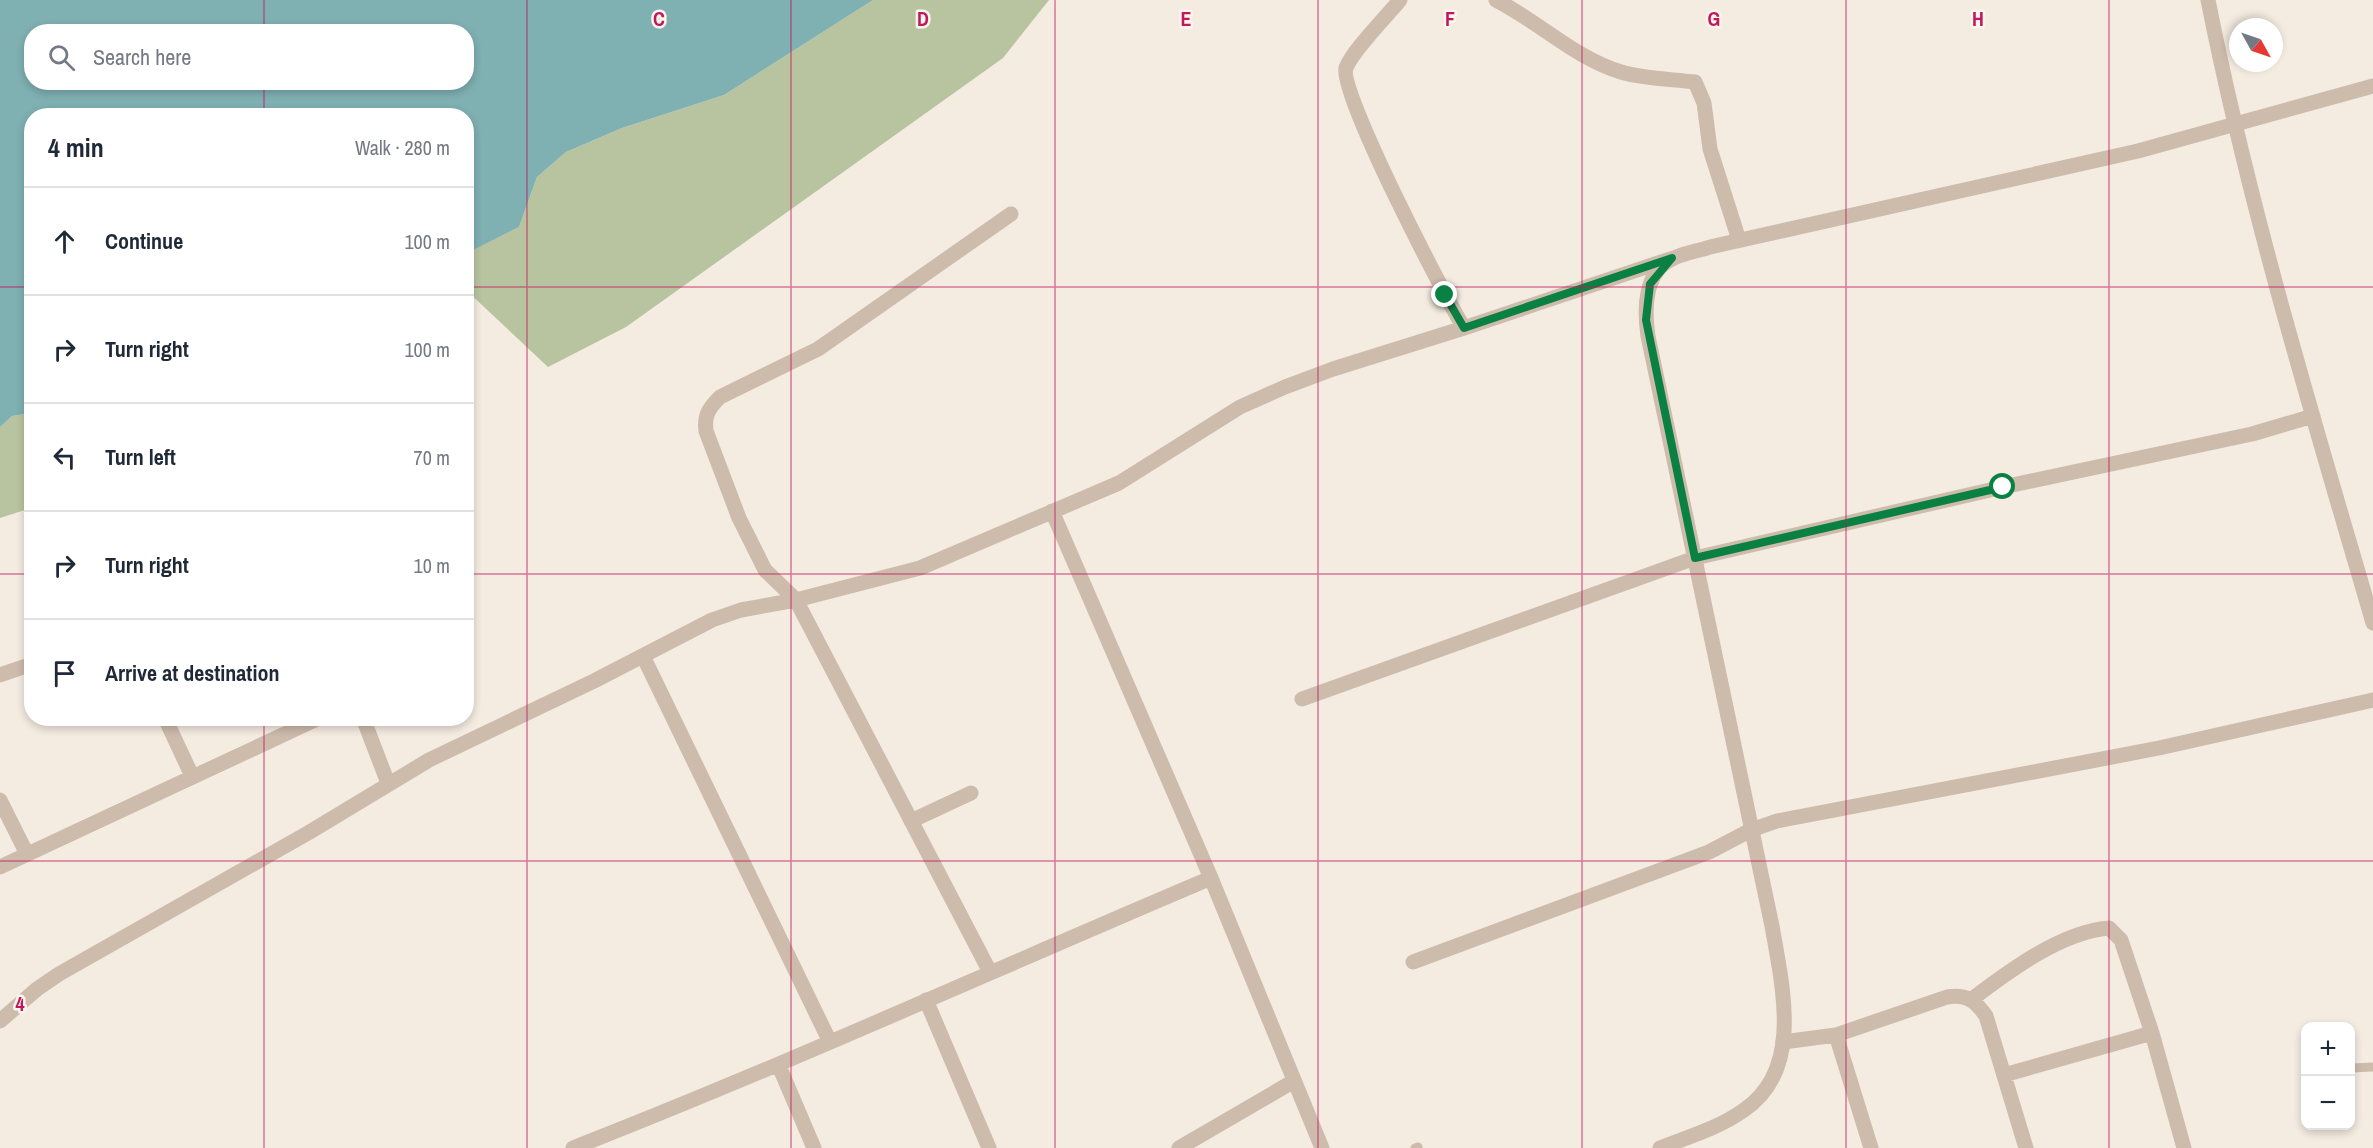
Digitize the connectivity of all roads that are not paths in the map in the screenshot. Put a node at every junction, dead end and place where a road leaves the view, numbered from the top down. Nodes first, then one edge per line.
1 (1400, 0) edge
2 (1496, 0) edge
3 (2208, 0) edge
4 (2373, 86) edge
5 (2235, 126) junction
6 (1011, 214) dead end
7 (1739, 240) junction
8 (1672, 258) junction
9 (1464, 328) junction
10 (2313, 416) junction
11 (1052, 511) junction
12 (1695, 558) junction
13 (796, 600) junction
14 (2373, 623) edge
15 (643, 656) junction
16 (24, 667) edge
17 (0, 675) edge
18 (1302, 699) dead end
19 (2373, 700) edge
20 (169, 726) edge
21 (301, 726) edge
22 (366, 726) edge
23 (192, 776) junction
24 (388, 783) junction
25 (971, 793) dead end
26 (0, 800) edge
27 (911, 821) junction
28 (1751, 830) junction
29 (27, 854) junction
30 (0, 867) edge
31 (1211, 878) junction
32 (1413, 962) dead end
33 (990, 972) junction
34 (1972, 999) junction
35 (926, 1000) junction
36 (0, 1021) edge
37 (2152, 1033) junction
38 (1836, 1035) junction
39 (830, 1042) junction
40 (1784, 1042) junction
41 (779, 1066) junction
42 (2373, 1067) edge
43 (2355, 1068) edge
44 (2004, 1075) junction
45 (1294, 1081) junction
46 (573, 1148) edge
47 (814, 1148) edge
48 (989, 1148) edge
49 (1179, 1148) edge
50 (1322, 1148) edge
51 (1660, 1148) edge
52 (1871, 1148) edge
53 (2026, 1148) edge
54 (2184, 1148) edge

1 - 9 street
2 - 7 street
3 - 5 street
4 - 5 street
5 - 7 street
5 - 10 street
6 - 13 street
7 - 8 street
8 - 9 street
8 - 12 street
9 - 11 street
10 - 12 street
10 - 14 street
11 - 13 street
11 - 31 street
12 - 18 street
12 - 28 street
13 - 15 street
13 - 27 street
15 - 24 street
15 - 39 street
16 - 17 street
19 - 28 street
20 - 23 street
21 - 23 street
22 - 24 street
23 - 29 street
24 - 36 street
25 - 27 street
26 - 29 street
27 - 33 street
28 - 32 street
28 - 40 street
29 - 30 street
31 - 33 street
31 - 45 street
33 - 35 street
34 - 37 street
34 - 38 street
34 - 44 street
35 - 39 street
35 - 48 street
37 - 44 street
37 - 54 street
38 - 40 street
38 - 52 street
39 - 41 street
40 - 51 street
41 - 46 street
41 - 47 street
42 - 43 lane
44 - 53 street
45 - 49 street
45 - 50 street

